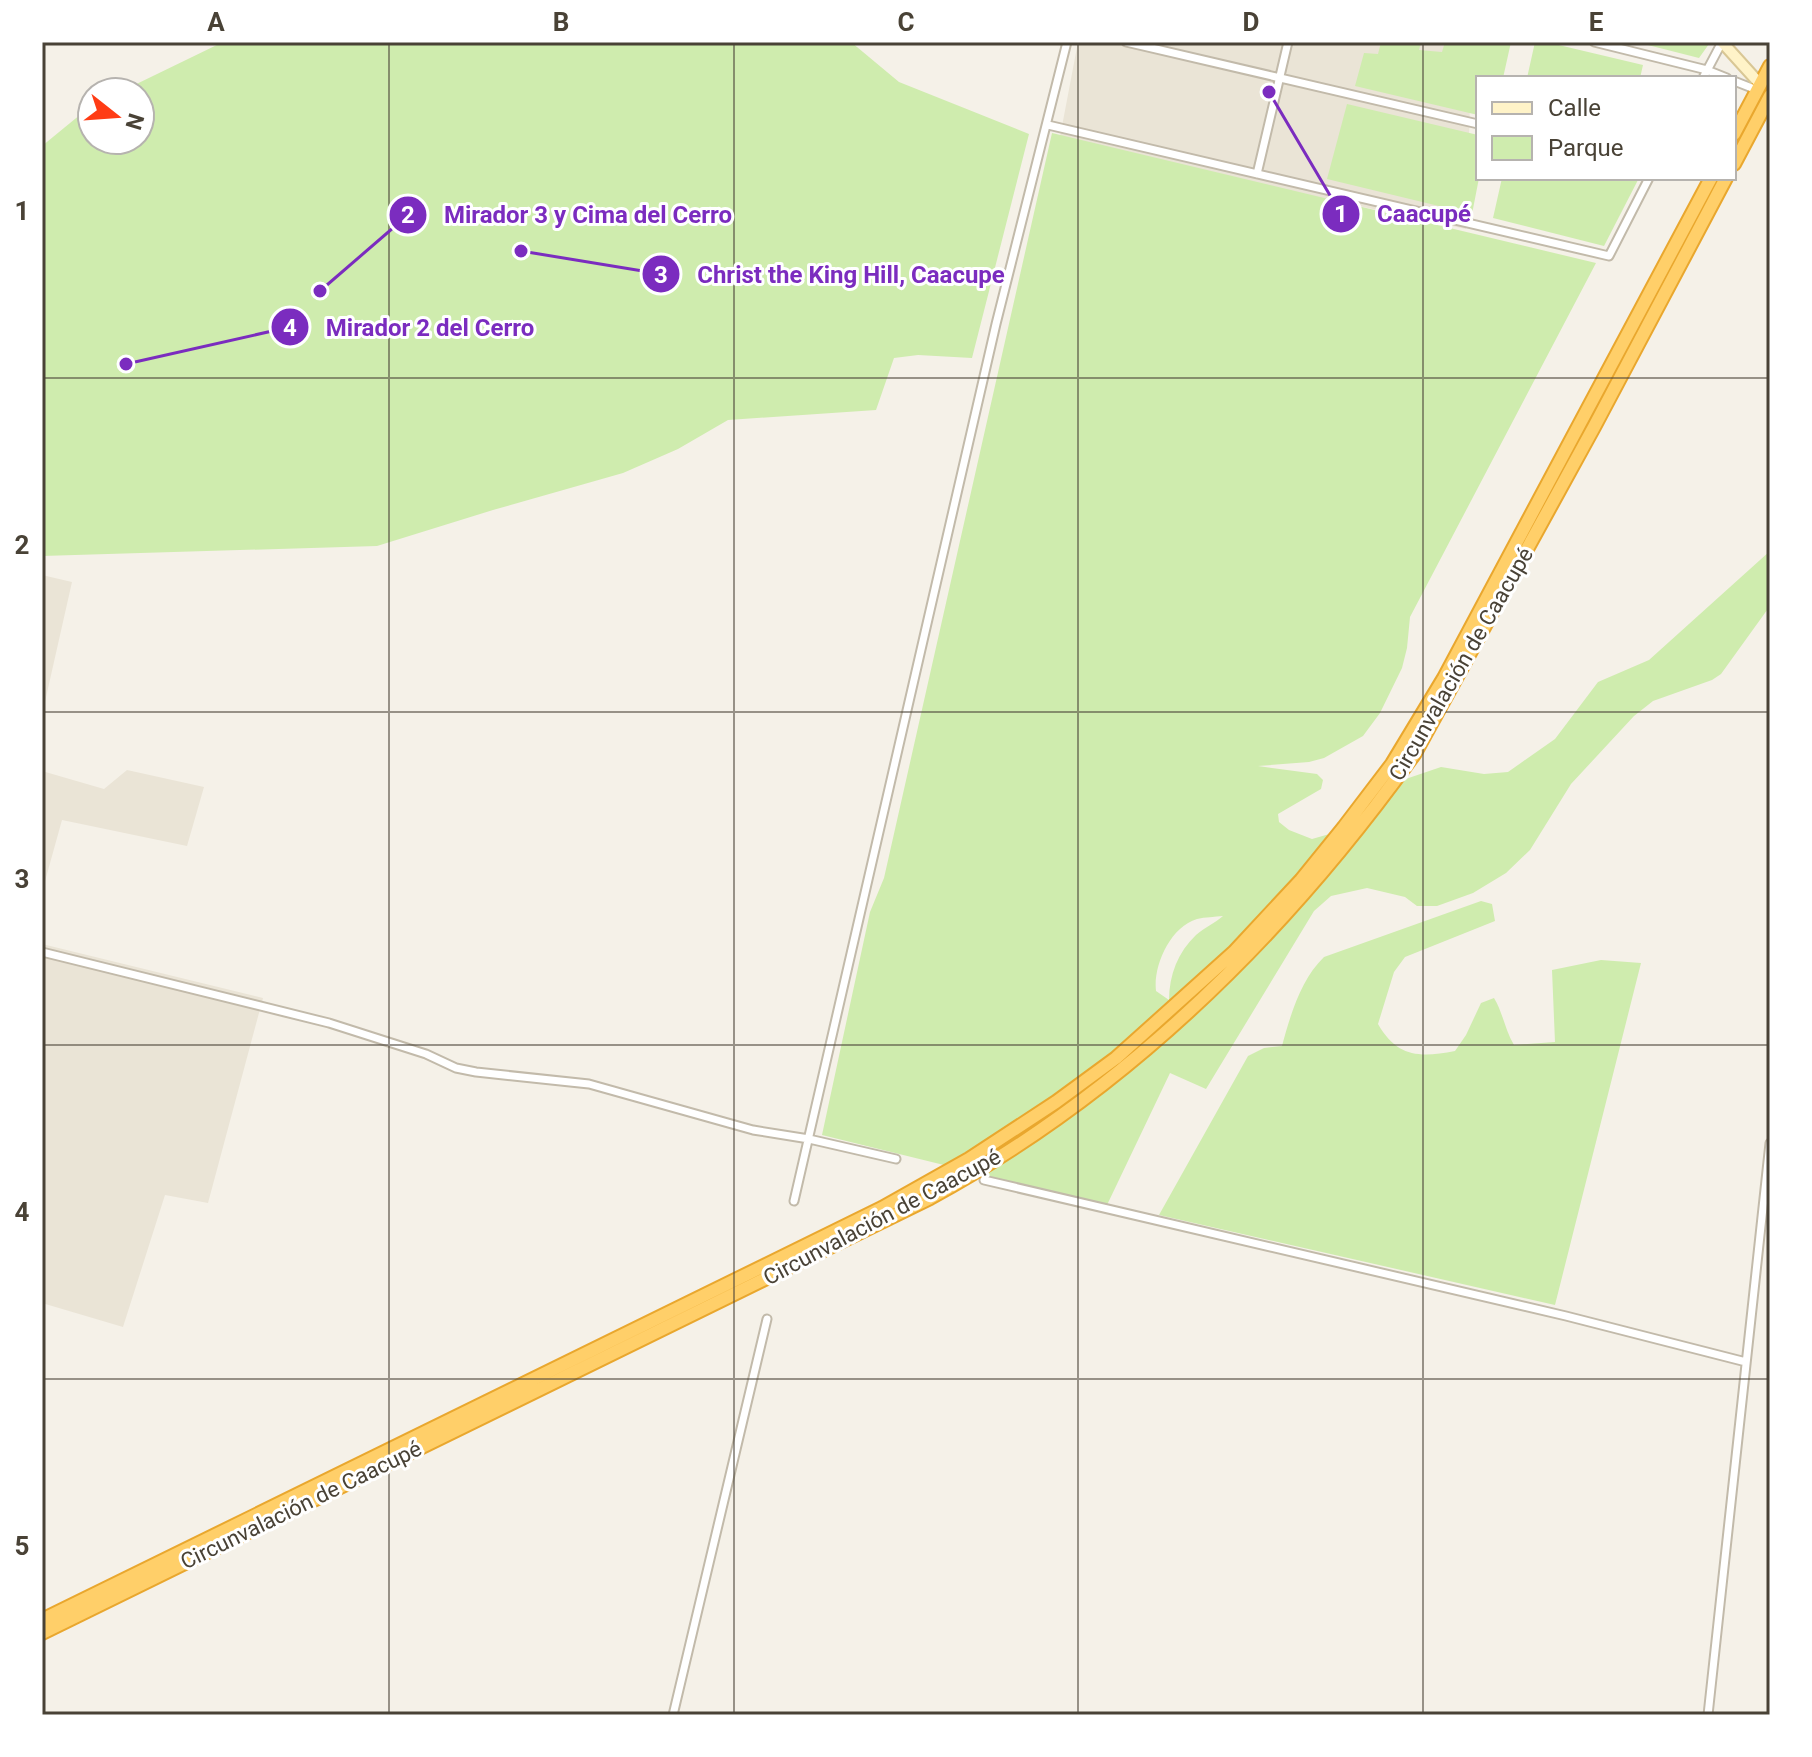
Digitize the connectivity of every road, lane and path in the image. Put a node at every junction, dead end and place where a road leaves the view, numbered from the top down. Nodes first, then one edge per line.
1 (1067, 42) edge
2 (1126, 42) edge
3 (1288, 42) edge
4 (1594, 42) edge
5 (1722, 42) edge
6 (1770, 66) edge
7 (1707, 70) junction
8 (1280, 76) junction
9 (1704, 76) edge
10 (1722, 76) edge
11 (1736, 81) edge
12 (1759, 87) junction
13 (1770, 96) edge
14 (1476, 124) edge
15 (1048, 125) junction
16 (1736, 130) edge
17 (1736, 160) edge
18 (1257, 174) junction
19 (1648, 180) edge
20 (1710, 180) edge
21 (1725, 180) edge
22 (42, 952) edge
23 (809, 1139) junction
24 (1770, 1146) edge
25 (896, 1159) dead end
26 (984, 1180) dead end
27 (794, 1201) dead end
28 (767, 1319) dead end
29 (1746, 1362) junction
30 (42, 1620) edge
31 (42, 1633) edge
32 (673, 1715) edge
33 (1708, 1715) edge

1 - 15 street
2 - 8 street
3 - 8 street
4 - 7 street
5 - 7 street
5 - 12 street
6 - 12 highway
7 - 9 street
7 - 10 street
8 - 14 street
8 - 18 street
11 - 12 street
12 - 16 highway
13 - 17 highway
15 - 18 street
15 - 23 street
18 - 19 street
20 - 30 highway, Circunvalación de Caacupé
21 - 31 highway, Circunvalación de Caacupé
22 - 23 street
23 - 25 street
23 - 27 street
24 - 29 street
26 - 29 street
28 - 32 street
29 - 33 street

